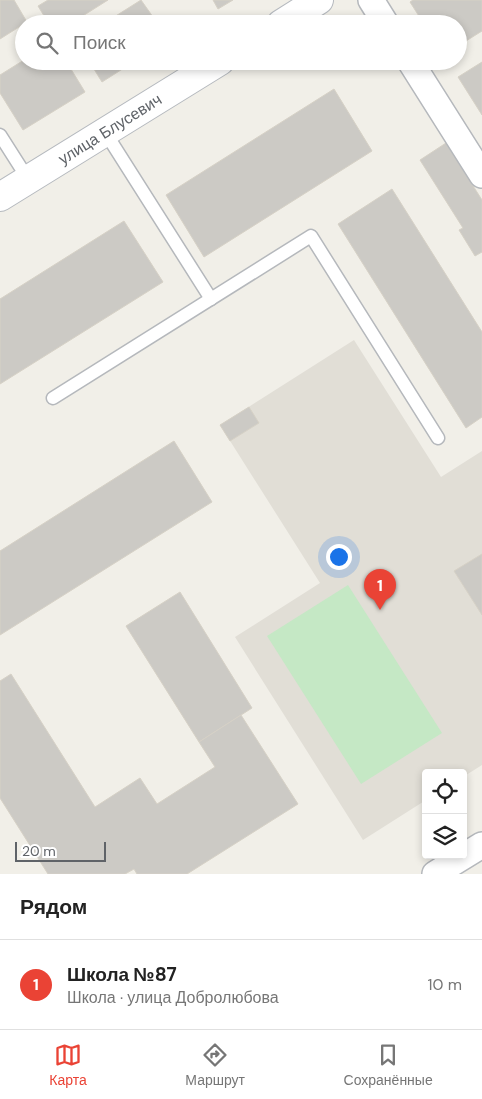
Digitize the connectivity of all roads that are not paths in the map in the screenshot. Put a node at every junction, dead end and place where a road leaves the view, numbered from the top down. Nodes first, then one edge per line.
1 (319, 0) edge
2 (371, 0) edge
3 (295, 15) edge
4 (380, 15) edge
5 (206, 70) edge
6 (416, 70) edge
7 (106, 132) junction
8 (0, 135) edge
9 (482, 175) edge
10 (28, 179) junction
11 (0, 197) edge
12 (211, 299) junction
13 (53, 398) dead end
14 (438, 438) dead end
15 (482, 844) edge
16 (435, 874) edge

1 - 3 main road
2 - 4 street
5 - 7 main road, улица Блусевич
6 - 9 street
7 - 10 main road, улица Блусевич
7 - 12 lane
8 - 10 lane
10 - 11 main road, улица Блусевич
12 - 13 lane
12 - 14 lane
15 - 16 street

